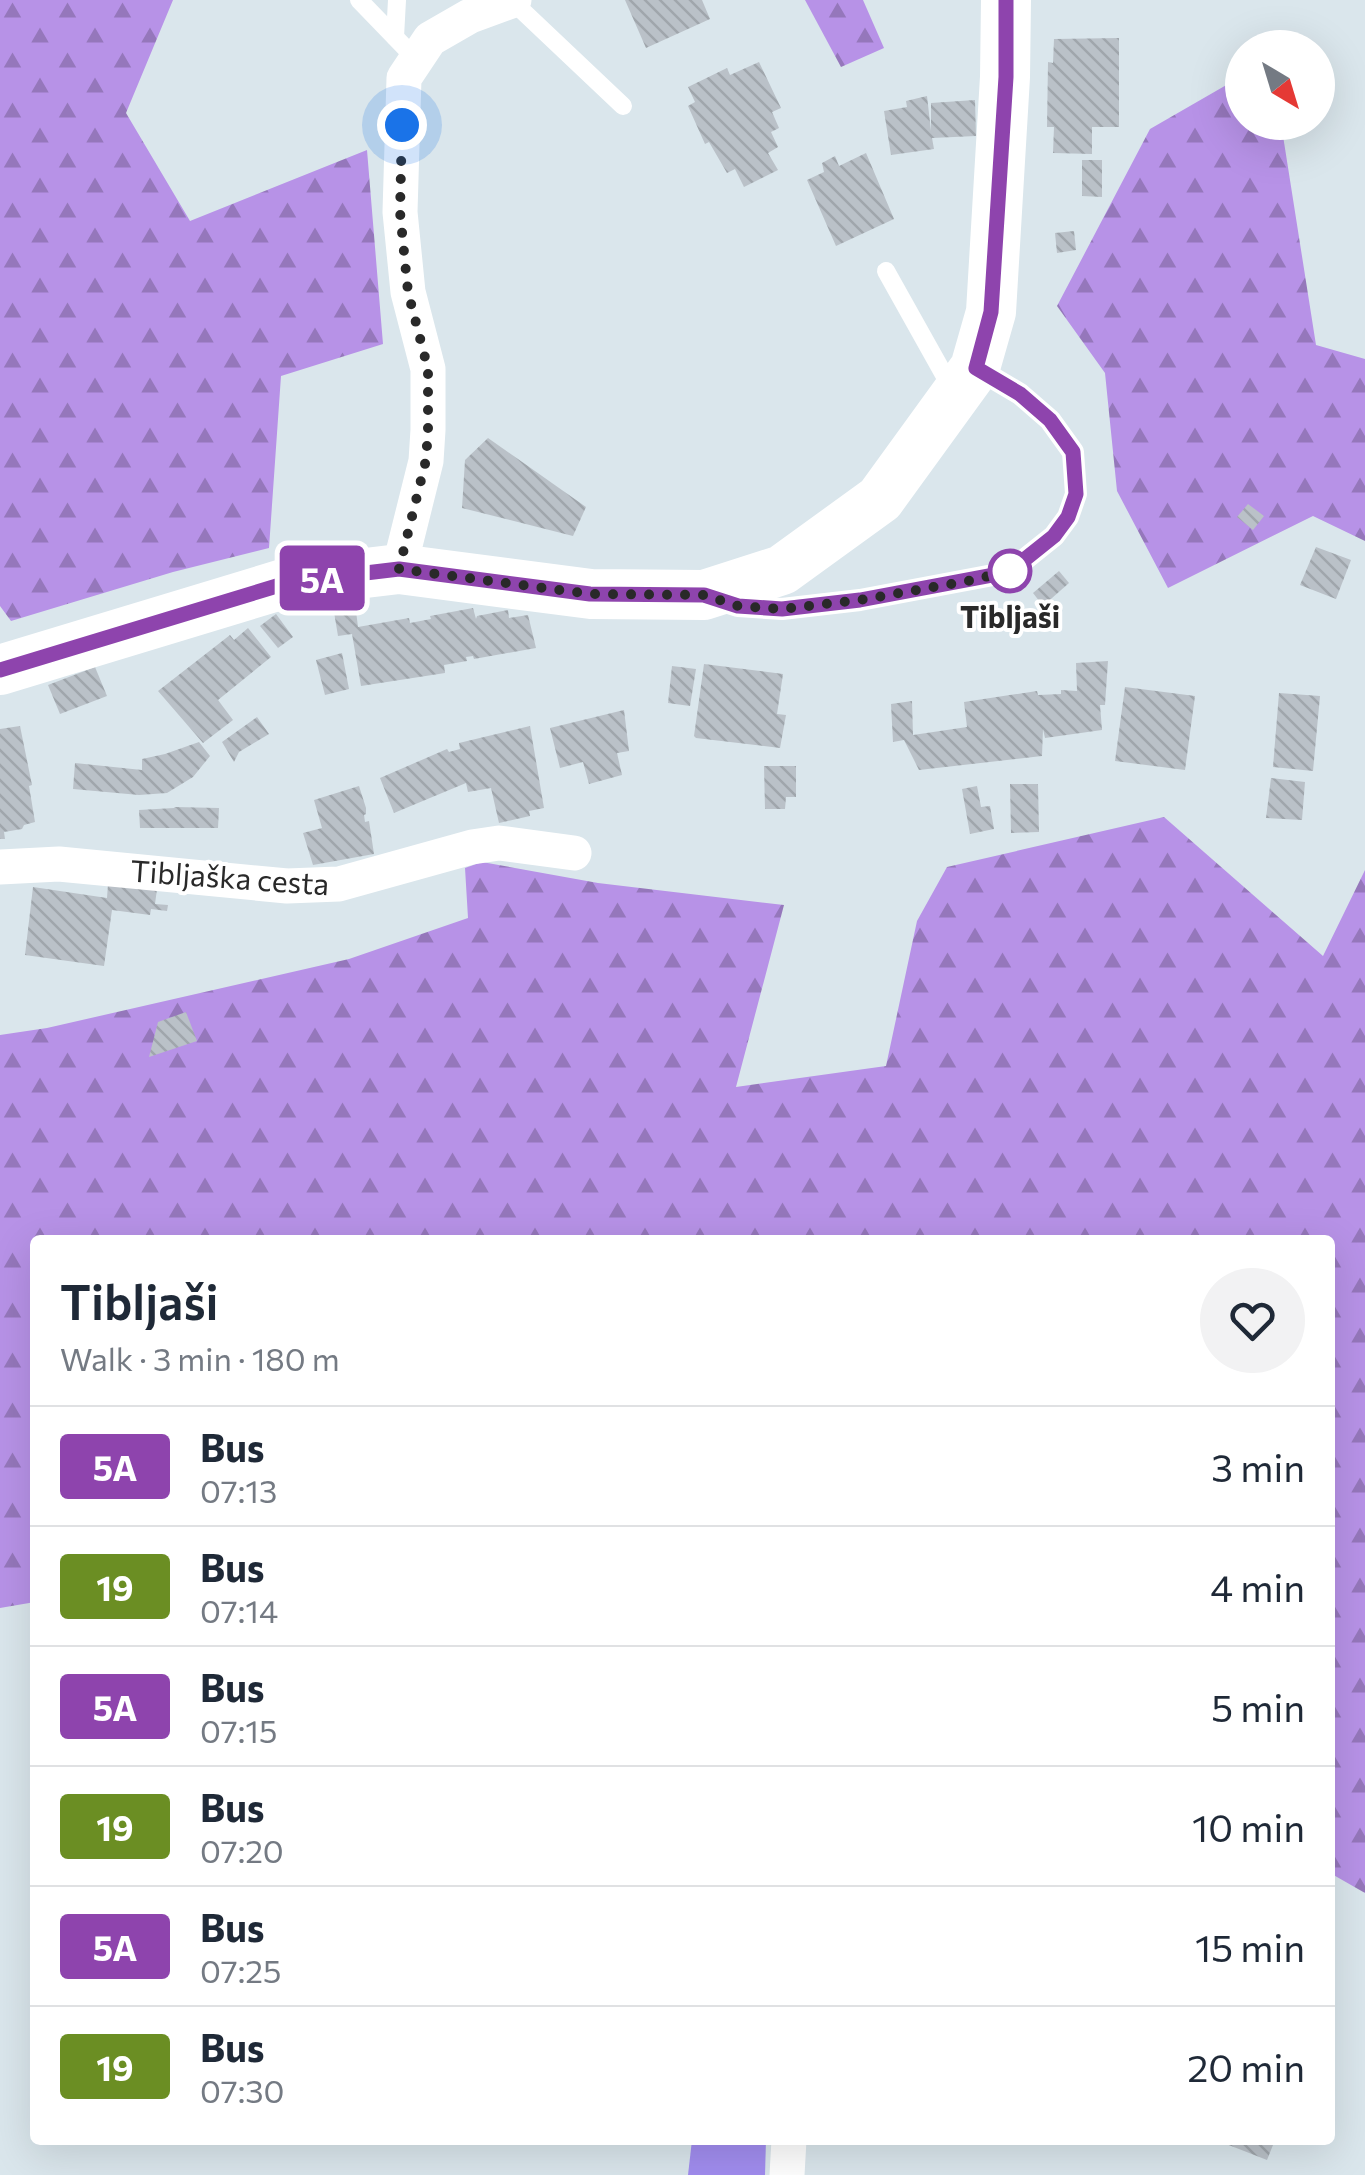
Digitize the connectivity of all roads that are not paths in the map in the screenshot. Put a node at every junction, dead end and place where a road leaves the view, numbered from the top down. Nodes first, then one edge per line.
1 (359, 0) edge
2 (397, 0) edge
3 (514, 0) edge
4 (1006, 0) edge
5 (406, 48) junction
6 (623, 106) dead end
7 (886, 272) dead end
8 (966, 381) junction
9 (399, 569) junction
10 (704, 595) junction
11 (0, 670) edge
12 (574, 852) dead end
13 (0, 867) edge
14 (789, 2145) edge
15 (787, 2175) edge

1 - 5 lane
2 - 5 lane
3 - 5 street
3 - 6 lane
4 - 8 street
5 - 9 street
7 - 8 lane
8 - 10 street
8 - 10 lane
9 - 10 street
9 - 11 street
12 - 13 street, Tibljaška cesta
14 - 15 street

